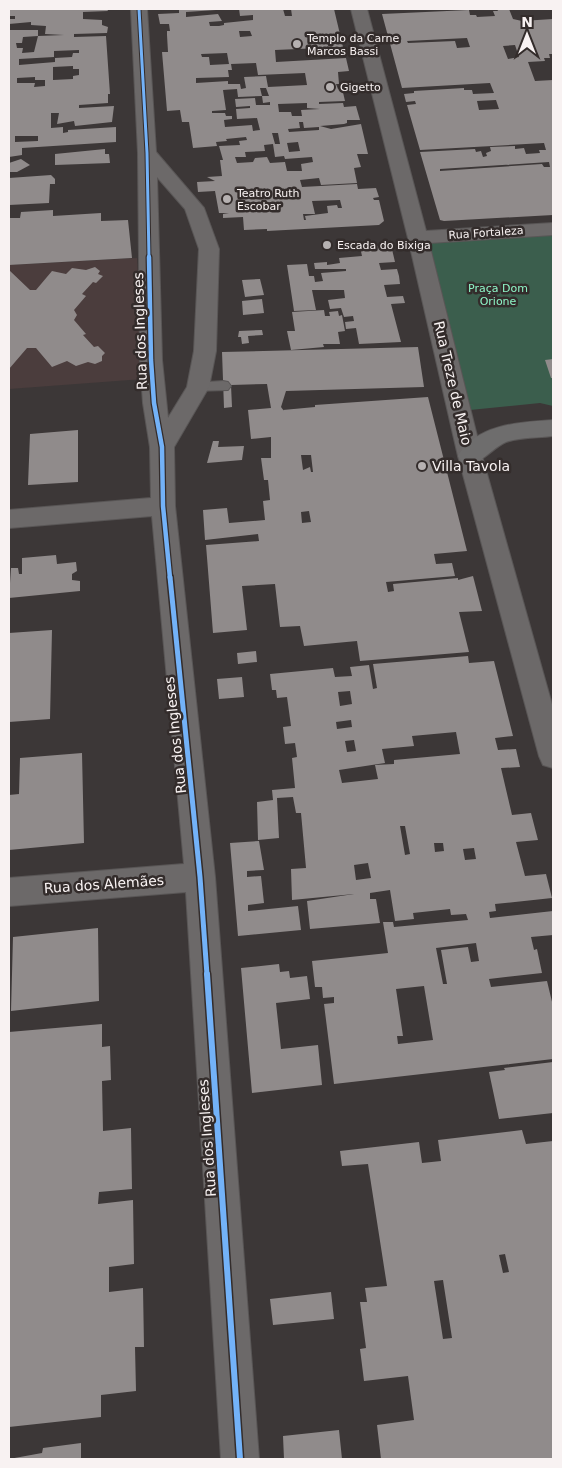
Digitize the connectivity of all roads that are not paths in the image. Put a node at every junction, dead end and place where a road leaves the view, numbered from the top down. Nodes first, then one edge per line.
1 (139, 9) edge
2 (359, 9) edge
3 (147, 153) junction
4 (553, 229) edge
5 (418, 238) junction
6 (198, 386) junction
7 (224, 386) dead end
8 (553, 428) edge
9 (162, 448) junction
10 (470, 456) junction
11 (163, 506) junction
12 (9, 519) edge
13 (553, 756) edge
14 (200, 877) junction
15 (9, 892) edge
16 (240, 1459) edge

1 - 3 street, Rua dos Ingleses
2 - 5 street, Rua Treze de Maio
3 - 6 street
3 - 9 street, Rua dos Ingleses
4 - 5 street, Rua Fortaleza
5 - 10 street, Rua Treze de Maio
6 - 7 lane
6 - 9 street
8 - 10 main road
9 - 11 street, Rua dos Ingleses
10 - 13 street, Rua Treze de Maio
11 - 12 street
11 - 14 street, Rua dos Ingleses
14 - 15 street, Rua dos Alemães
14 - 16 street, Rua dos Ingleses

